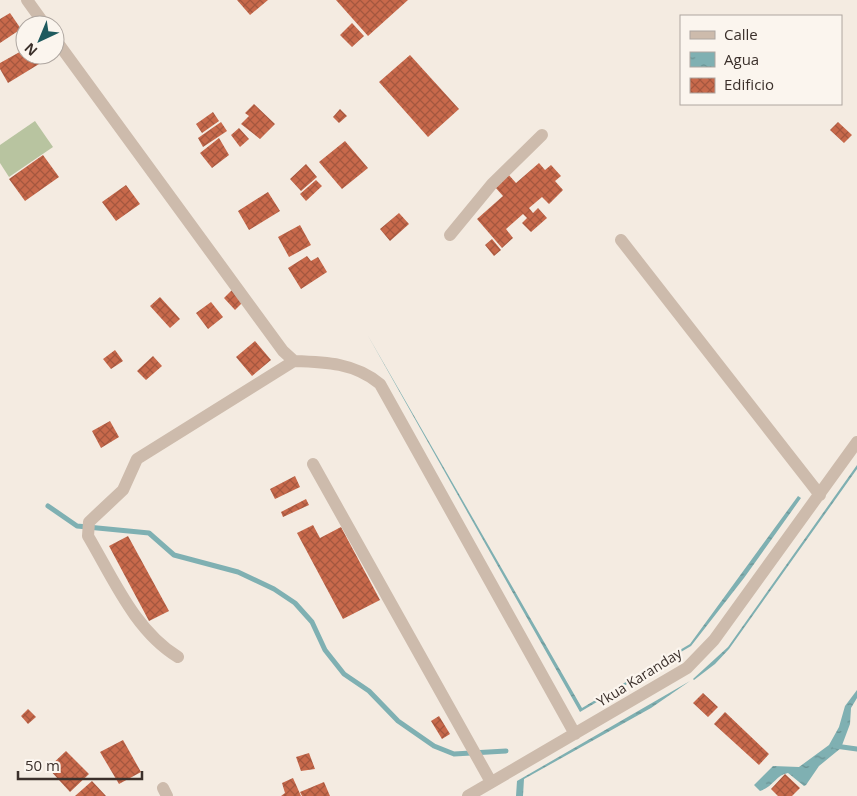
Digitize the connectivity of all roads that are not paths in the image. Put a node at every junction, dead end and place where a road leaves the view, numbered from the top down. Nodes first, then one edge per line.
1 (27, 0) edge
2 (38, 15) edge
3 (65, 53) edge
4 (542, 135) dead end
5 (450, 235) dead end
6 (621, 240) dead end
7 (294, 362) junction
8 (857, 442) edge
9 (313, 464) dead end
10 (820, 495) junction
11 (178, 657) dead end
12 (575, 734) junction
13 (492, 782) junction
14 (468, 796) edge

1 - 2 street
3 - 7 street
4 - 5 street
6 - 10 street
7 - 11 street
7 - 12 street
8 - 10 street, Ykua Karanday
9 - 13 street
10 - 12 street, Ykua Karanday
12 - 13 street, Ykua Karanday
13 - 14 street, Ykua Karanday

